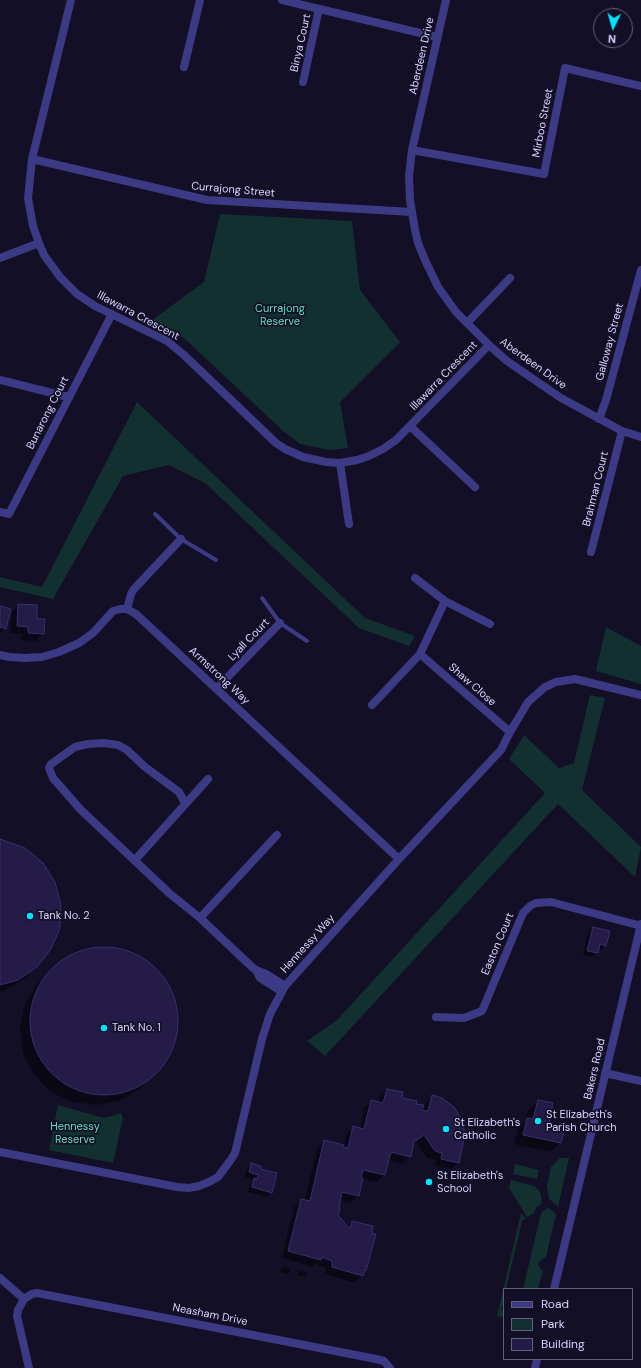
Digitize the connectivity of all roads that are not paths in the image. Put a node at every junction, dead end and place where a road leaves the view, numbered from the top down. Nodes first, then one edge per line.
1 (71, 0) edge
2 (200, 0) edge
3 (282, 0) edge
4 (446, 0) edge
5 (319, 9) junction
6 (437, 37) junction
7 (184, 67) dead end
8 (303, 82) dead end
9 (641, 86) edge
10 (412, 150) junction
11 (32, 159) junction
12 (412, 212) junction
13 (39, 243) junction
14 (0, 258) edge
15 (641, 270) edge
16 (510, 278) dead end
17 (112, 314) junction
18 (467, 323) junction
19 (489, 345) junction
20 (0, 380) edge
21 (68, 397) junction
22 (599, 419) junction
23 (410, 426) junction
24 (622, 431) junction
25 (641, 437) edge
26 (340, 463) junction
27 (475, 487) dead end
28 (0, 512) edge
29 (155, 514) dead end
30 (349, 524) dead end
31 (181, 539) junction
32 (591, 552) dead end
33 (216, 560) dead end
34 (415, 578) dead end
35 (262, 598) dead end
36 (446, 601) junction
37 (127, 610) junction
38 (280, 623) junction
39 (490, 624) dead end
40 (307, 641) dead end
41 (420, 654) junction
42 (0, 655) edge
43 (216, 689) junction
44 (641, 695) edge
45 (372, 705) dead end
46 (510, 732) junction
47 (208, 778) dead end
48 (185, 803) junction
49 (277, 835) dead end
50 (399, 859) junction
51 (135, 860) junction
52 (200, 918) junction
53 (641, 925) edge
54 (284, 989) junction
55 (436, 1017) dead end
56 (606, 1073) junction
57 (641, 1081) edge
58 (0, 1152) edge
59 (0, 1278) edge
60 (554, 1288) edge
61 (24, 1299) junction
62 (29, 1368) edge
63 (390, 1368) edge

1 - 11 street, Illawarra Crescent
2 - 7 street
3 - 5 street
4 - 6 street, Aberdeen Drive
5 - 6 street
5 - 8 street, Binya Court
6 - 10 street, Aberdeen Drive
9 - 10 street, Mirboo Street
10 - 12 street, Aberdeen Drive
11 - 12 street, Currajong Street
11 - 13 street, Illawarra Crescent
12 - 18 street, Aberdeen Drive
13 - 14 street
13 - 17 street, Illawarra Crescent
15 - 22 street, Galloway Street
16 - 18 street
17 - 21 street, Bunarong Court
17 - 26 street, Illawarra Crescent
18 - 19 street, Aberdeen Drive
19 - 22 street, Aberdeen Drive
19 - 23 street, Illawarra Crescent
20 - 21 street
21 - 28 street, Bunarong Court
22 - 24 street, Aberdeen Drive
23 - 26 street, Illawarra Crescent
23 - 27 street
24 - 25 street, Aberdeen Drive
24 - 32 street, Brahman Court
26 - 30 street
29 - 31 lane
31 - 33 lane
31 - 37 street
34 - 36 street
35 - 38 lane, Lyall Court
36 - 39 street
36 - 41 street
37 - 42 street
37 - 43 street, Armstrong Way
38 - 40 lane, Lyall Court
38 - 43 street, Lyall Court
41 - 45 street
41 - 46 street, Shaw Close
43 - 50 street, Armstrong Way
44 - 46 street, Hennessy Way
46 - 50 street, Hennessy Way
47 - 48 street
48 - 51 street
48 - 51 street
49 - 52 street
50 - 54 street, Hennessy Way
51 - 52 street
52 - 54 street
53 - 55 street, Easton Court
53 - 56 street, Bakers Road
54 - 58 street, Hennessy Way
56 - 57 street
56 - 60 street, Bakers Road
59 - 61 street
61 - 62 street
61 - 63 street, Neasham Drive

